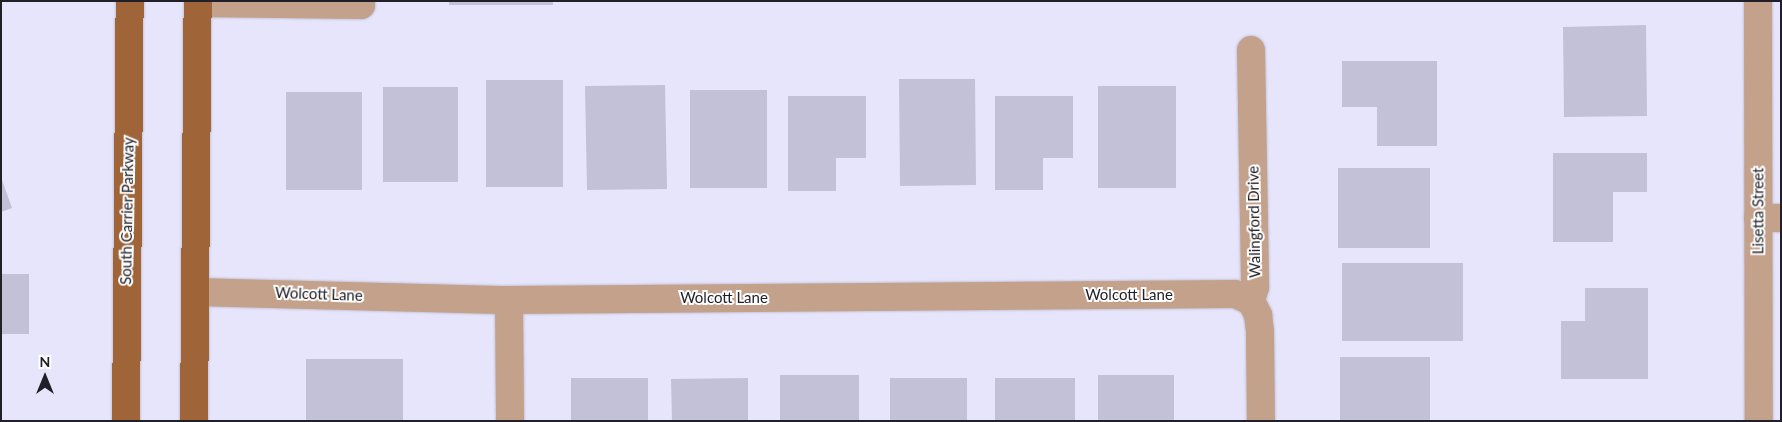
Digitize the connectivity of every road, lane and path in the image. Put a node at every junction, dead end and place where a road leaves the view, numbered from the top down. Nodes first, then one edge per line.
1 (130, 1) edge
2 (361, 1) edge
3 (1758, 1) edge
4 (198, 2) edge
5 (1252, 50) dead end
6 (1769, 218) edge
7 (195, 292) junction
8 (509, 300) junction
9 (1251, 301) junction
10 (126, 421) edge
11 (194, 421) edge
12 (510, 421) edge
13 (1261, 421) edge
14 (1759, 421) edge

1 - 10 main road, South Carrier Parkway
2 - 4 street
3 - 6 street, Lisetta Street
4 - 7 main road
5 - 9 street, Walingford Drive
6 - 14 street, Lisetta Street
7 - 8 street, Wolcott Lane
7 - 11 main road
8 - 9 street, Wolcott Lane
8 - 12 street
9 - 13 street

